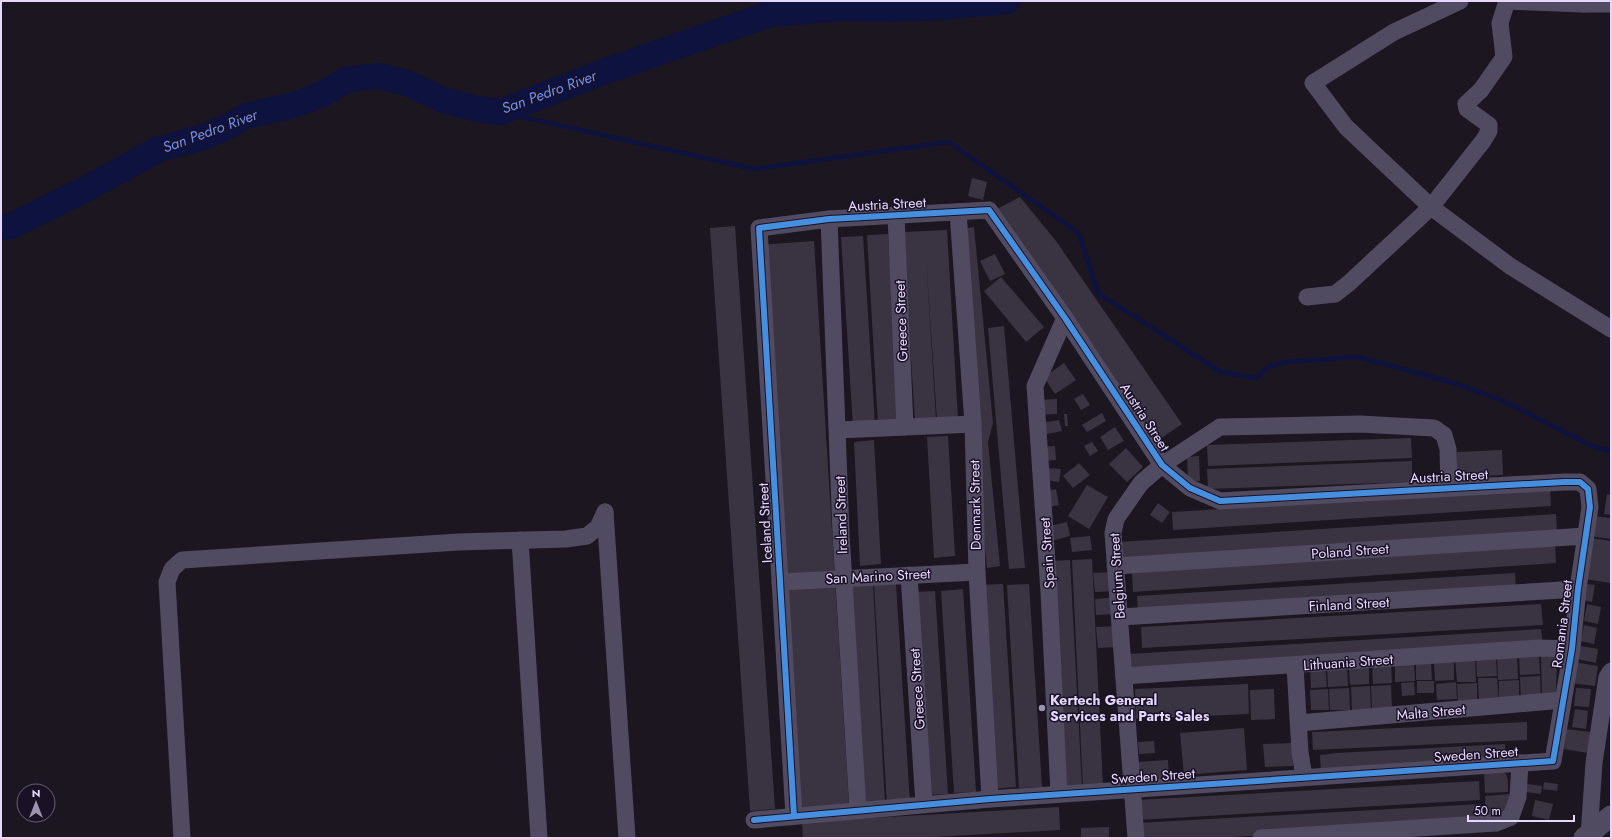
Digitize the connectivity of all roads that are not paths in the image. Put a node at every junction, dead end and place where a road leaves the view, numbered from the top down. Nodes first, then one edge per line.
1 (1460, 1) edge
2 (1506, 1) edge
3 (1583, 2) edge
4 (1611, 4) edge
5 (1431, 207) junction
6 (958, 212) junction
7 (896, 216) junction
8 (829, 219) junction
9 (759, 228) joint
10 (1307, 297) dead end
11 (1065, 318) junction
12 (1611, 329) edge
13 (973, 424) junction
14 (905, 427) junction
15 (838, 430) junction
16 (1162, 465) junction
17 (1449, 488) junction
18 (1588, 489) joint
19 (1585, 536) junction
20 (520, 540) junction
21 (1115, 566) junction
22 (977, 572) junction
23 (910, 575) junction
24 (844, 578) junction
25 (780, 582) junction
26 (1578, 589) junction
27 (1120, 617) junction
28 (1572, 649) junction
29 (1295, 666) junction
30 (1611, 671) edge
31 (1124, 676) junction
32 (1563, 700) junction
33 (1298, 723) junction
34 (1553, 761) joint
35 (1520, 763) junction
36 (1304, 777) junction
37 (1133, 789) junction
38 (1058, 794) junction
39 (990, 799) junction
40 (924, 804) junction
41 (858, 810) junction
42 (794, 816) junction
43 (1611, 816) edge
44 (754, 820) dead end
45 (1409, 833) edge
46 (1586, 837) edge
47 (182, 838) edge
48 (539, 838) edge
49 (627, 838) edge
50 (1136, 838) edge
51 (1261, 838) edge

1 - 5 street
2 - 3 street
2 - 5 street
3 - 4 street
5 - 10 street
5 - 12 street
6 - 7 street, Austria Street
6 - 11 street, Austria Street
6 - 13 street, Denmark Street
7 - 8 street, Austria Street
7 - 14 street, Greece Street
8 - 9 street, Austria Street
8 - 15 street, Ireland Street
9 - 25 street, Iceland Street
11 - 16 street, Austria Street
11 - 38 street, Spain Street
13 - 14 street
13 - 22 street, Denmark Street
14 - 15 street
15 - 24 street, Ireland Street
16 - 17 street, Austria Street
16 - 17 street, Belgium Street
16 - 21 street, Belgium Street
17 - 18 street, Austria Street
18 - 19 street, Romania Street
19 - 21 street, Poland Street
19 - 26 street, Romania Street
20 - 47 street
20 - 48 street
20 - 49 street
21 - 27 street, Belgium Street
22 - 23 street, San Marino Street
22 - 39 street, Denmark Street
23 - 24 street, San Marino Street
23 - 40 street, Greece Street
24 - 25 street, San Marino Street
24 - 41 street, Ireland Street
25 - 42 street, Iceland Street
26 - 27 street, Finland Street
26 - 28 street, Romania Street
27 - 31 street, Belgium Street
28 - 29 street, Lithuania Street
28 - 32 street, Romania Street
29 - 31 street, Lithuania Street
29 - 33 street
30 - 46 street
31 - 37 street, Belgium Street
32 - 33 street, Malta Street
32 - 34 street, Romania Street
33 - 36 street
34 - 35 street, Sweden Street
35 - 36 street, Sweden Street
35 - 45 street
36 - 37 street, Sweden Street
37 - 38 street, Sweden Street
37 - 50 street, Belgium Street
38 - 39 street, Sweden Street
39 - 40 street, Sweden Street
40 - 41 street, Sweden Street
41 - 42 street, Sweden Street
42 - 44 street, Sweden Street
43 - 46 street
45 - 51 street

